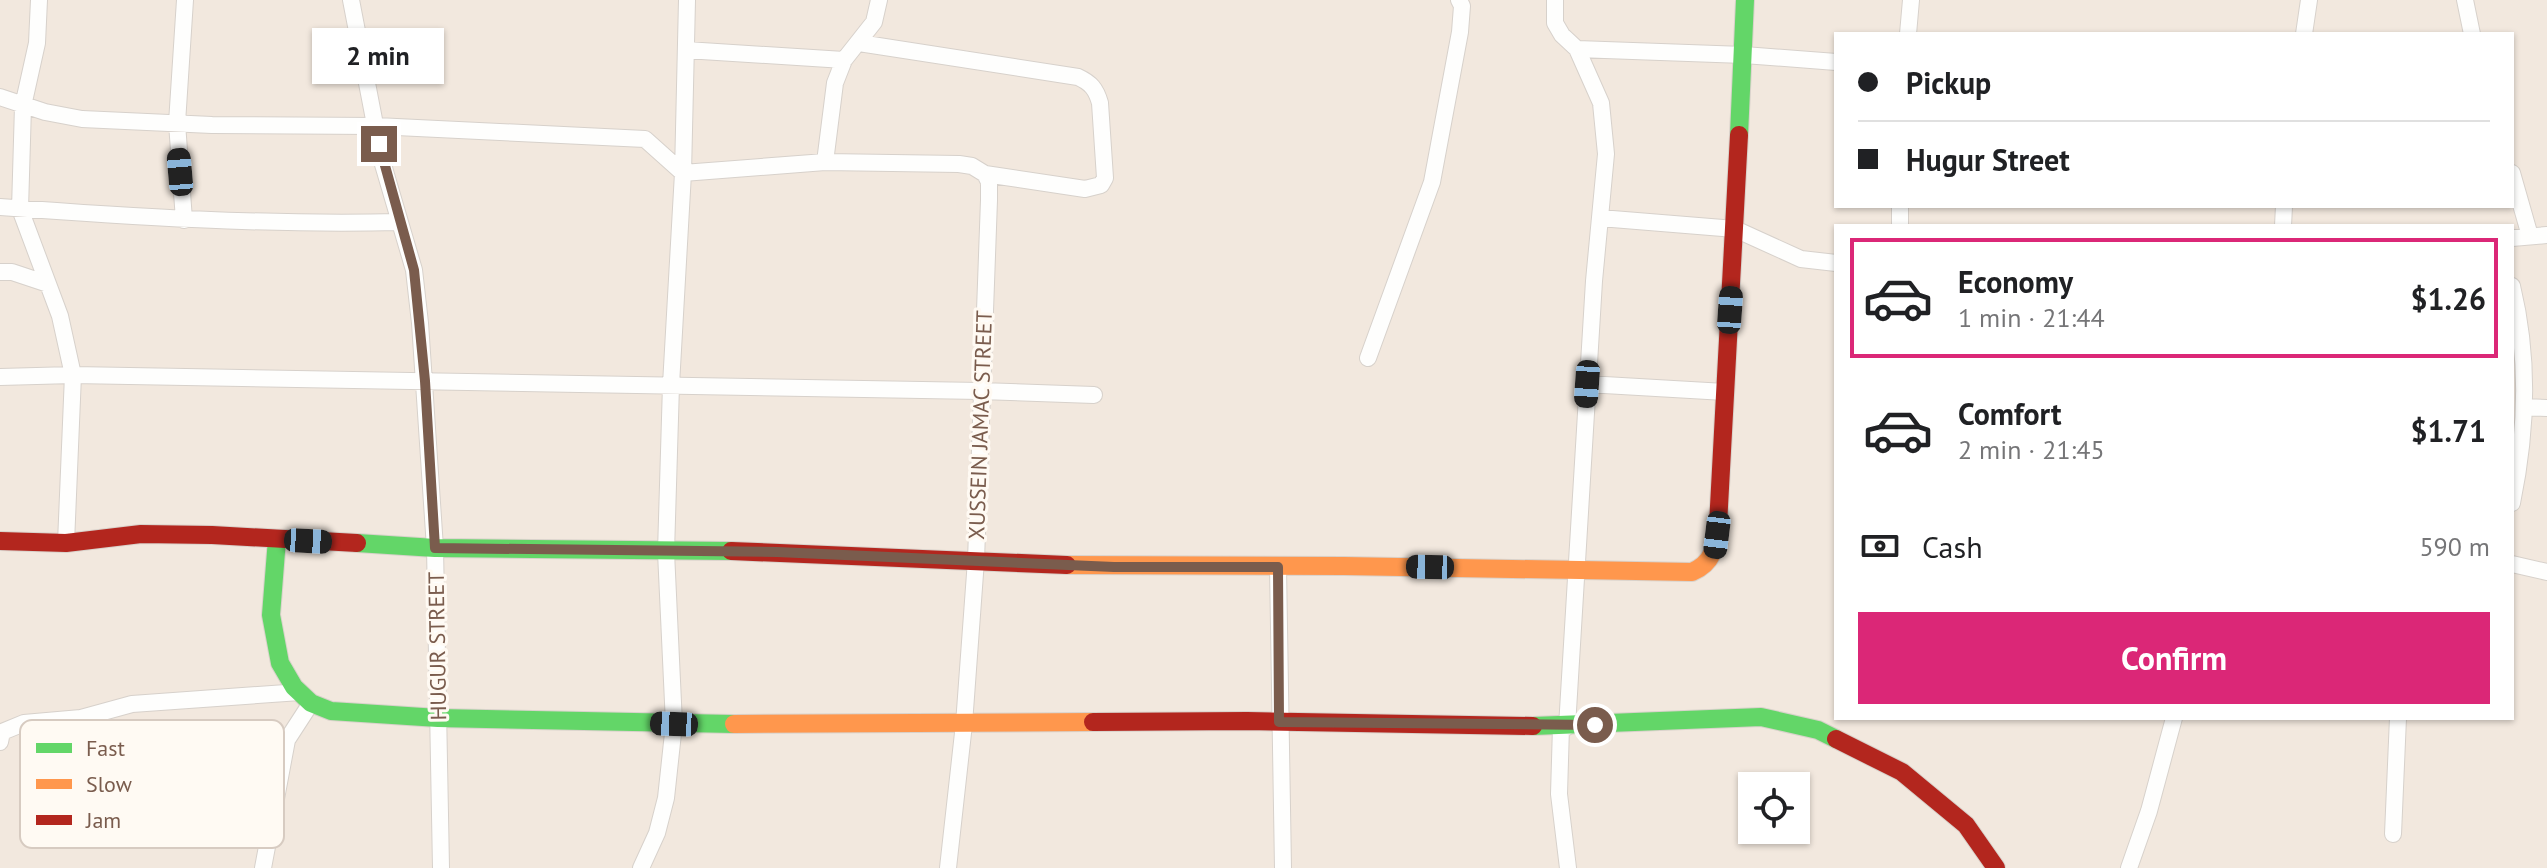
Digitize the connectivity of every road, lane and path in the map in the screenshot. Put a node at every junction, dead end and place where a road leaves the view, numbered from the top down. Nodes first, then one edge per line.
1 (39, 0) edge
2 (185, 0) edge
3 (351, 0) edge
4 (687, 0) edge
5 (879, 0) edge
6 (1459, 0) edge
7 (1555, 0) edge
8 (1745, 0) edge
9 (1911, 0) edge
10 (2309, 0) edge
11 (2465, 0) edge
12 (1908, 32) edge
13 (2304, 32) edge
14 (2472, 32) edge
15 (859, 43) junction
16 (1577, 49) junction
17 (686, 50) junction
18 (1744, 55) junction
19 (844, 60) junction
20 (1834, 62) edge
21 (0, 97) edge
22 (23, 106) junction
23 (177, 123) junction
24 (376, 126) junction
25 (825, 162) junction
26 (683, 173) junction
27 (985, 174) junction
28 (2514, 178) edge
29 (0, 207) edge
30 (20, 209) junction
31 (1600, 218) junction
32 (184, 220) junction
33 (399, 222) junction
34 (1735, 229) junction
35 (2538, 236) edge
36 (2514, 238) edge
37 (1834, 263) edge
38 (0, 272) edge
39 (48, 284) junction
40 (2514, 294) edge
41 (1368, 358) dead end
42 (73, 375) junction
43 (0, 377) edge
44 (425, 381) junction
45 (1587, 384) junction
46 (671, 385) junction
47 (980, 391) junction
48 (1725, 392) junction
49 (1094, 395) dead end
50 (2524, 407) junction
51 (2547, 408) edge
52 (2514, 487) edge
53 (277, 539) junction
54 (0, 541) edge
55 (66, 543) junction
56 (435, 548) junction
57 (666, 552) junction
58 (976, 560) junction
59 (2514, 564) edge
60 (1278, 567) junction
61 (1575, 569) junction
62 (2547, 572) edge
63 (306, 698) junction
64 (438, 718) junction
65 (58, 720) edge
66 (2173, 720) edge
67 (2398, 720) edge
68 (1279, 722) junction
69 (674, 724) junction
70 (964, 724) junction
71 (20, 725) edge
72 (1564, 727) junction
73 (0, 742) edge
74 (284, 756) edge
75 (2393, 834) dead end
76 (267, 848) edge
77 (263, 868) edge
78 (441, 868) edge
79 (641, 868) edge
80 (948, 868) edge
81 (1283, 868) edge
82 (1568, 868) edge
83 (1996, 868) edge
84 (2129, 868) edge

1 - 22 street
2 - 23 street
3 - 24 street, HUGUR STREET
4 - 17 street
5 - 15 street
6 - 41 street
7 - 16 street
8 - 18 street
9 - 12 street
10 - 13 street
11 - 14 street
15 - 19 street
15 - 27 street
16 - 18 street
16 - 31 street
17 - 19 street
17 - 26 street
18 - 20 street
18 - 34 street
19 - 25 street
21 - 22 street
22 - 23 street
22 - 30 street
23 - 24 street
23 - 32 street
24 - 26 street
24 - 33 street, HUGUR STREET
25 - 26 street
25 - 27 street
26 - 46 street
27 - 47 street, XUSSEIN JAMAC STREET
28 - 35 street
29 - 30 street
30 - 32 street
30 - 39 street
31 - 34 street
31 - 45 street
32 - 33 street
33 - 44 street, HUGUR STREET
34 - 37 street
34 - 48 street
35 - 36 street
38 - 39 street
39 - 42 street
40 - 50 street
42 - 43 street
42 - 44 street
42 - 55 street
44 - 46 street
44 - 56 street, HUGUR STREET
45 - 48 street
45 - 61 street
46 - 47 street
46 - 57 street
47 - 49 street
47 - 58 street, XUSSEIN JAMAC STREET
48 - 61 street
50 - 51 street
50 - 52 street
53 - 55 street
53 - 56 street
53 - 63 street
54 - 55 street
56 - 57 street
56 - 64 street, HUGUR STREET
57 - 58 street
57 - 69 street
58 - 60 street
58 - 70 street, XUSSEIN JAMAC STREET
59 - 62 street
60 - 61 street
60 - 68 street
61 - 72 street
63 - 64 street
63 - 65 street
63 - 74 street
64 - 69 street
64 - 78 street, HUGUR STREET
66 - 84 street
67 - 75 street
68 - 70 street
68 - 72 street
68 - 81 street
69 - 70 street
69 - 79 street
70 - 80 street, XUSSEIN JAMAC STREET
71 - 73 street
72 - 82 street
72 - 83 street
76 - 77 street

